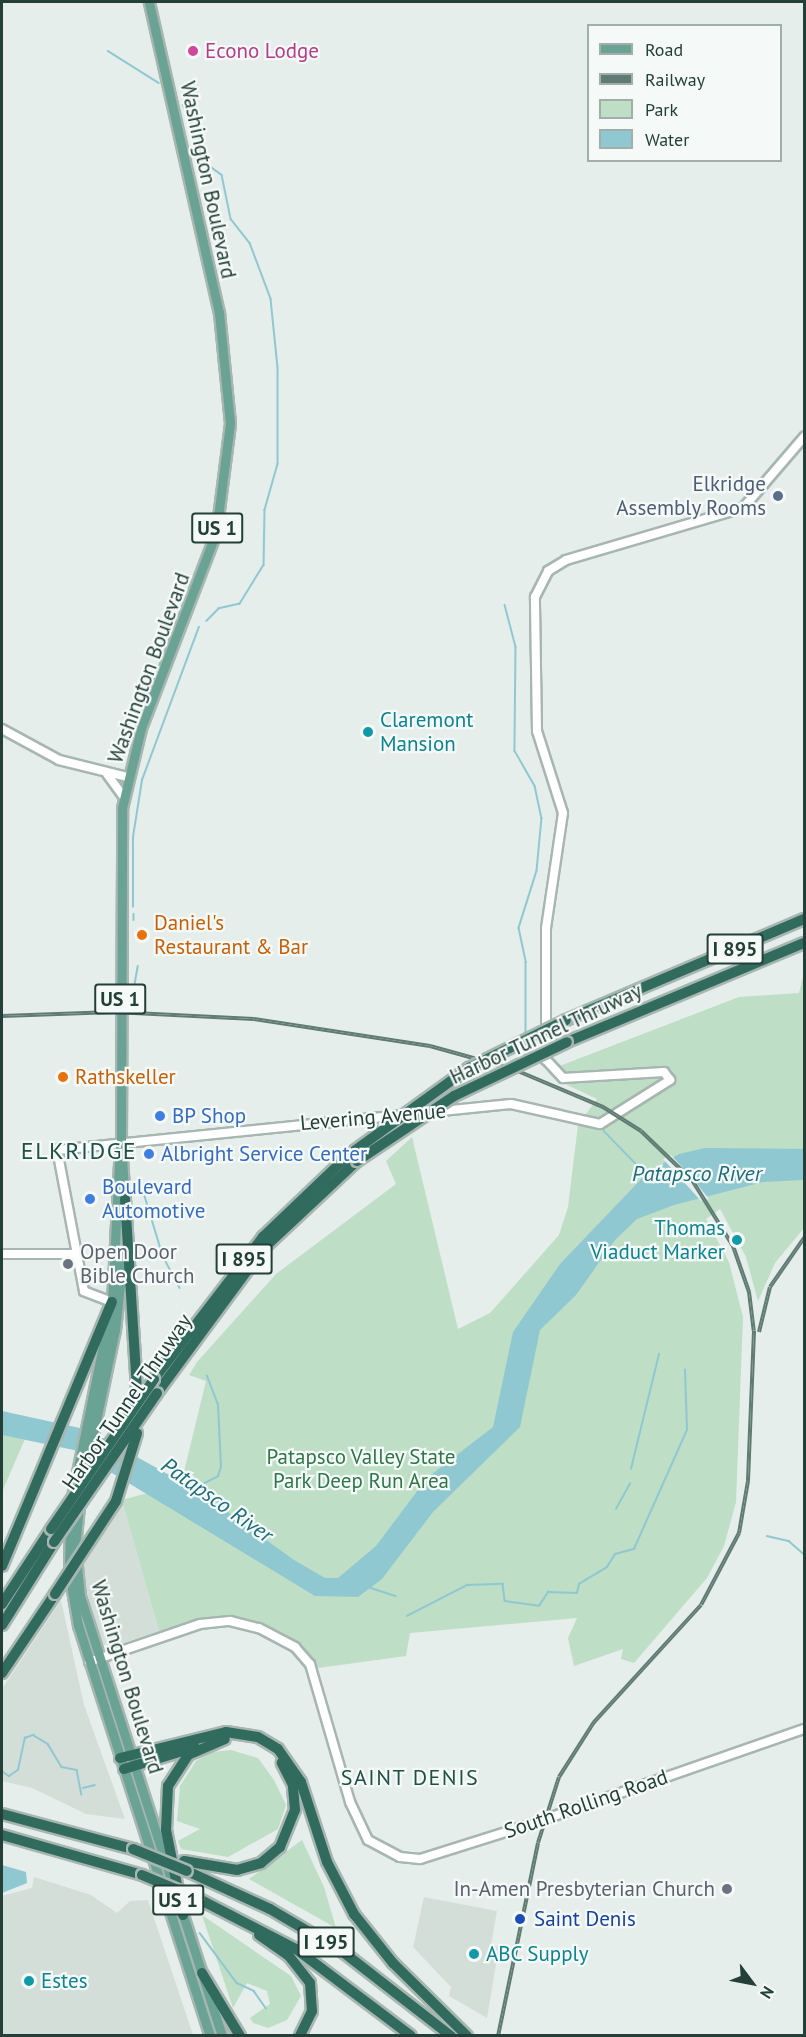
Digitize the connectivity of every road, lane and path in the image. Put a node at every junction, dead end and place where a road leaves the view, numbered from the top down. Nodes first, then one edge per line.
1 (149, 2) edge
2 (804, 437) edge
3 (2, 729) edge
4 (106, 773) junction
5 (127, 777) junction
6 (124, 797) junction
7 (804, 919) edge
8 (804, 943) edge
9 (121, 1141) junction
10 (354, 1158) junction
11 (125, 1199) junction
12 (2, 1254) edge
13 (77, 1254) junction
14 (112, 1302) junction
15 (93, 1420) junction
16 (77, 1495) junction
17 (2, 1566) edge
18 (2, 1604) edge
19 (2, 1625) edge
20 (100, 1659) junction
21 (89, 1662) junction
22 (2, 1673) edge
23 (804, 1729) edge
24 (201, 1745) junction
25 (128, 1762) junction
26 (2, 1814) edge
27 (2, 1835) edge
28 (186, 1866) junction
29 (197, 1898) junction
30 (183, 1915) junction
31 (202, 1973) junction
32 (308, 2023) junction
33 (210, 2036) edge
34 (222, 2036) edge
35 (240, 2036) edge
36 (291, 2036) edge
37 (300, 2036) edge
38 (411, 2036) edge
39 (451, 2036) edge
40 (467, 2036) edge

1 - 5 main road, Washington Boulevard / US 1
2 - 9 street, Levering Avenue
3 - 4 street
4 - 5 street
4 - 6 street
5 - 6 main road, Washington Boulevard / US 1
6 - 9 main road, Washington Boulevard / US 1
7 - 10 highway, Harbor Tunnel Thruway / I 895, bridge
8 - 10 highway, Harbor Tunnel Thruway / I 895, bridge
9 - 11 main road, Washington Boulevard / US 1
9 - 13 street, Levering Avenue
9 - 14 main road, Washington Boulevard / US 1
10 - 18 highway, Harbor Tunnel Thruway / I 895, bridge
10 - 19 highway, Harbor Tunnel Thruway / I 895, bridge
11 - 15 main road, Washington Boulevard / US 1
11 - 22 highway, bridge
12 - 13 street
13 - 14 street
14 - 15 main road, Washington Boulevard / US 1
14 - 17 highway
15 - 16 main road, Washington Boulevard / US 1
16 - 20 main road, Washington Boulevard / US 1
16 - 21 main road, Washington Boulevard / US 1
20 - 21 street
20 - 23 street, South Rolling Road, bridge
20 - 25 main road, Washington Boulevard / US 1
21 - 25 main road, Washington Boulevard / US 1
24 - 25 highway
24 - 28 highway
24 - 30 highway
25 - 30 main road, Washington Boulevard / US 1
25 - 33 main road, Washington Boulevard / US 1
25 - 40 highway
26 - 28 highway, I 195, bridge
27 - 29 highway, I 195, bridge
28 - 39 highway, I 195
29 - 32 highway
29 - 38 highway, I 195
30 - 31 main road, Washington Boulevard / US 1
31 - 34 main road, Washington Boulevard / US 1
31 - 35 highway
32 - 36 highway
32 - 37 highway

